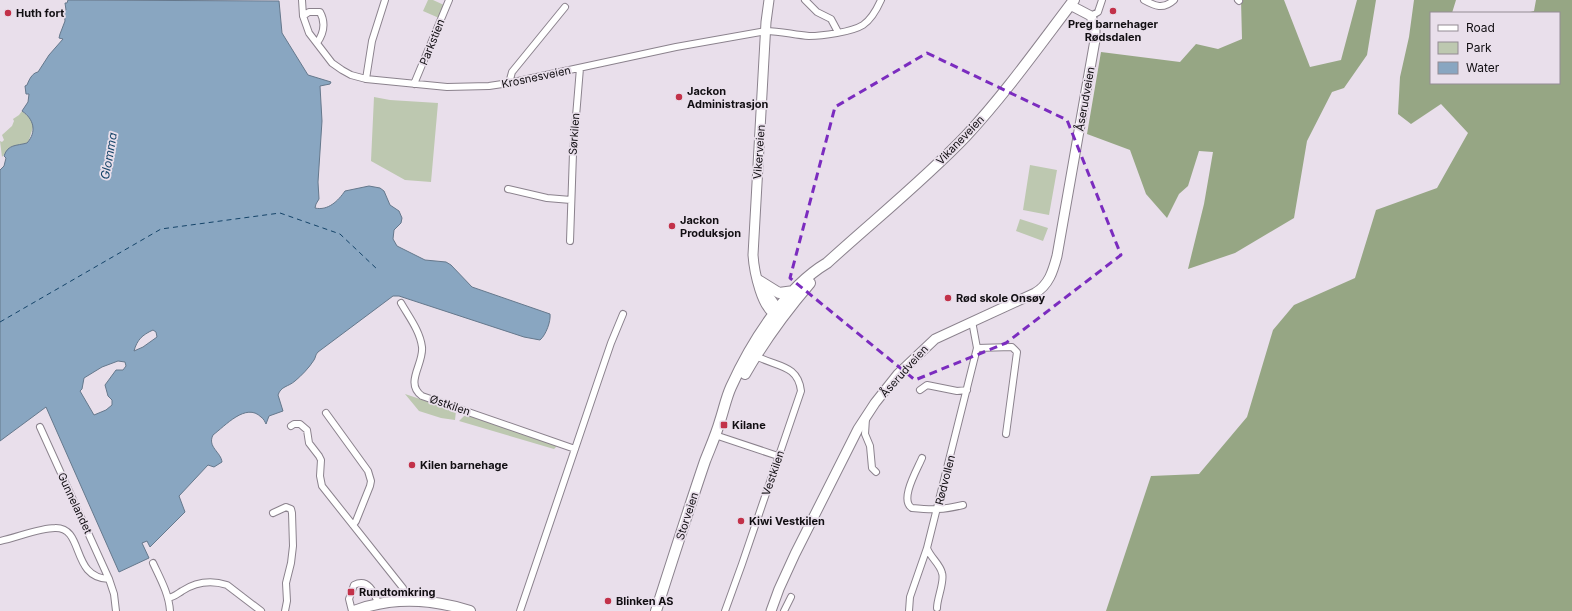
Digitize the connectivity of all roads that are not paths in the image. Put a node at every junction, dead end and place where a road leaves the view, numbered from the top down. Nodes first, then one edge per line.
1 (302, 0) edge
2 (385, 0) edge
3 (449, 0) edge
4 (769, 0) edge
5 (805, 0) edge
6 (881, 0) edge
7 (1102, 0) edge
8 (1144, 0) edge
9 (1174, 0) edge
10 (1072, 3) edge
11 (565, 7) dead end
12 (303, 16) junction
13 (1091, 16) junction
14 (766, 31) junction
15 (838, 32) junction
16 (317, 43) junction
17 (580, 68) junction
18 (366, 79) junction
19 (509, 83) junction
20 (414, 84) junction
21 (508, 188) dead end
22 (571, 200) junction
23 (570, 241) dead end
24 (826, 263) junction
25 (758, 280) junction
26 (794, 291) junction
27 (401, 303) dead end
28 (624, 314) dead end
29 (778, 314) junction
30 (972, 321) junction
31 (977, 348) junction
32 (758, 357) dead end
33 (920, 390) dead end
34 (967, 390) junction
35 (326, 413) dead end
36 (867, 417) junction
37 (291, 426) dead end
38 (40, 427) dead end
39 (1006, 434) dead end
40 (714, 435) junction
41 (575, 449) junction
42 (778, 456) junction
43 (922, 458) dead end
44 (876, 472) dead end
45 (963, 505) dead end
46 (937, 510) junction
47 (273, 513) dead end
48 (353, 525) junction
49 (0, 541) edge
50 (927, 548) junction
51 (153, 563) dead end
52 (109, 579) junction
53 (168, 598) junction
54 (791, 598) dead end
55 (404, 599) junction
56 (378, 603) junction
57 (937, 608) dead end
58 (116, 611) edge
59 (170, 611) edge
60 (261, 611) edge
61 (285, 611) edge
62 (353, 611) edge
63 (470, 611) edge
64 (520, 611) edge
65 (656, 611) edge
66 (724, 611) edge
67 (771, 611) edge
68 (784, 611) edge
69 (909, 611) edge

1 - 12 street, Krosnesveien
2 - 18 street
3 - 20 street, Parkstien
4 - 14 street, Vikerveien
5 - 15 street
6 - 15 street, Krosnesveien
7 - 13 street
8 - 9 street
10 - 13 street
10 - 24 main road, Vikaneveien
11 - 19 street
12 - 16 street, Krosnesveien
12 - 16 street
13 - 30 street, Åserudveien
14 - 15 street, Krosnesveien
14 - 17 street, Krosnesveien
14 - 25 street, Vikerveien
16 - 18 street, Krosnesveien
17 - 19 street, Krosnesveien
17 - 22 street, Sørkilen
18 - 20 street, Krosnesveien
19 - 20 street, Krosnesveien
21 - 22 street
22 - 23 street, Sørkilen
24 - 26 main road, Vikaneveien
24 - 29 main road, Vikaneveien
25 - 26 main road
25 - 29 street, Vikerveien
26 - 29 main road, Vikaneveien
27 - 41 street, Østkilen
28 - 41 street
29 - 40 main road, Storveien
30 - 31 street, Rødvollen
30 - 36 street, Åserudveien
31 - 34 street, Rødvollen
31 - 39 street
32 - 42 street, Vestkilen
33 - 34 street
34 - 46 street, Rødvollen
35 - 48 street
36 - 44 street
36 - 67 street, Åserudveien
37 - 48 street
38 - 52 street, Gunnelandet
40 - 42 street
40 - 65 main road, Storveien
41 - 64 street
42 - 66 street, Vestkilen
43 - 46 street
45 - 46 street
46 - 50 street, Rødvollen
47 - 61 street
48 - 55 street
49 - 52 street, Gunnelandet
50 - 57 street
50 - 69 street, Rødvollen
51 - 53 street
52 - 58 street, Gunnelandet
53 - 59 street
53 - 60 street
54 - 68 street
55 - 56 main road
55 - 63 main road
56 - 62 main road
56 - 62 street

